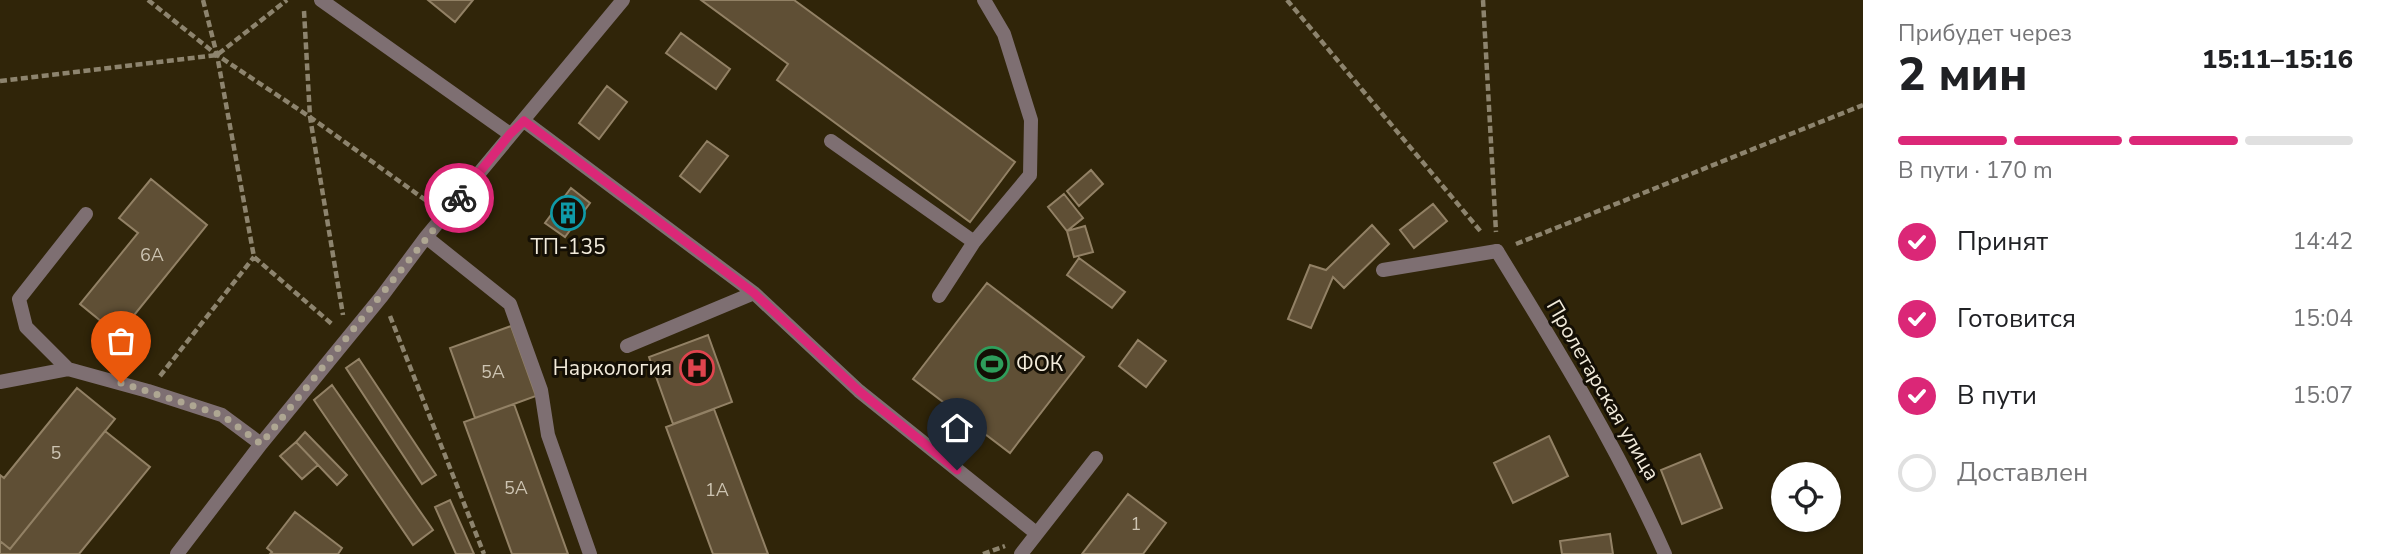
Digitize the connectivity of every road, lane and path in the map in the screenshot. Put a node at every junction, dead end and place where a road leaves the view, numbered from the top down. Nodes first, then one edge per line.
1 (148, 0) edge
2 (203, 0) edge
3 (287, 0) edge
4 (304, 0) edge
5 (321, 0) edge
6 (623, 0) edge
7 (984, 0) edge
8 (1287, 0) edge
9 (1483, 0) edge
10 (217, 55) junction
11 (0, 81) edge
12 (1863, 105) edge
13 (310, 117) junction
14 (524, 121) junction
15 (510, 134) junction
16 (831, 141) dead end
17 (86, 214) dead end
18 (446, 214) junction
19 (426, 237) junction
20 (974, 242) junction
21 (1497, 251) junction
22 (254, 257) junction
23 (1384, 270) dead end
24 (754, 293) junction
25 (382, 296) junction
26 (939, 296) dead end
27 (347, 337) junction
28 (627, 346) dead end
29 (68, 369) junction
30 (0, 382) edge
31 (148, 390) junction
32 (261, 444) junction
33 (1096, 458) dead end
34 (1036, 533) junction
35 (177, 554) edge
36 (484, 554) edge
37 (590, 554) edge
38 (1021, 554) edge
39 (1665, 554) edge

1 - 10 path
2 - 10 path
3 - 10 path
4 - 13 path
5 - 15 street
6 - 14 street
7 - 20 street
8 - 21 path
9 - 21 path
10 - 11 path
10 - 13 path
10 - 22 path
12 - 21 path
13 - 18 path
13 - 27 path
14 - 15 street
14 - 24 street
15 - 18 street
16 - 20 street
17 - 29 street
18 - 19 street
19 - 25 street
19 - 37 street
20 - 26 street
21 - 23 street
21 - 39 street, Пролетарская улица
22 - 27 path
22 - 31 path
24 - 28 street
24 - 34 street
25 - 27 street
25 - 36 path
27 - 32 street
29 - 30 street
29 - 31 street
31 - 32 street
32 - 35 street
33 - 34 street
34 - 38 street

